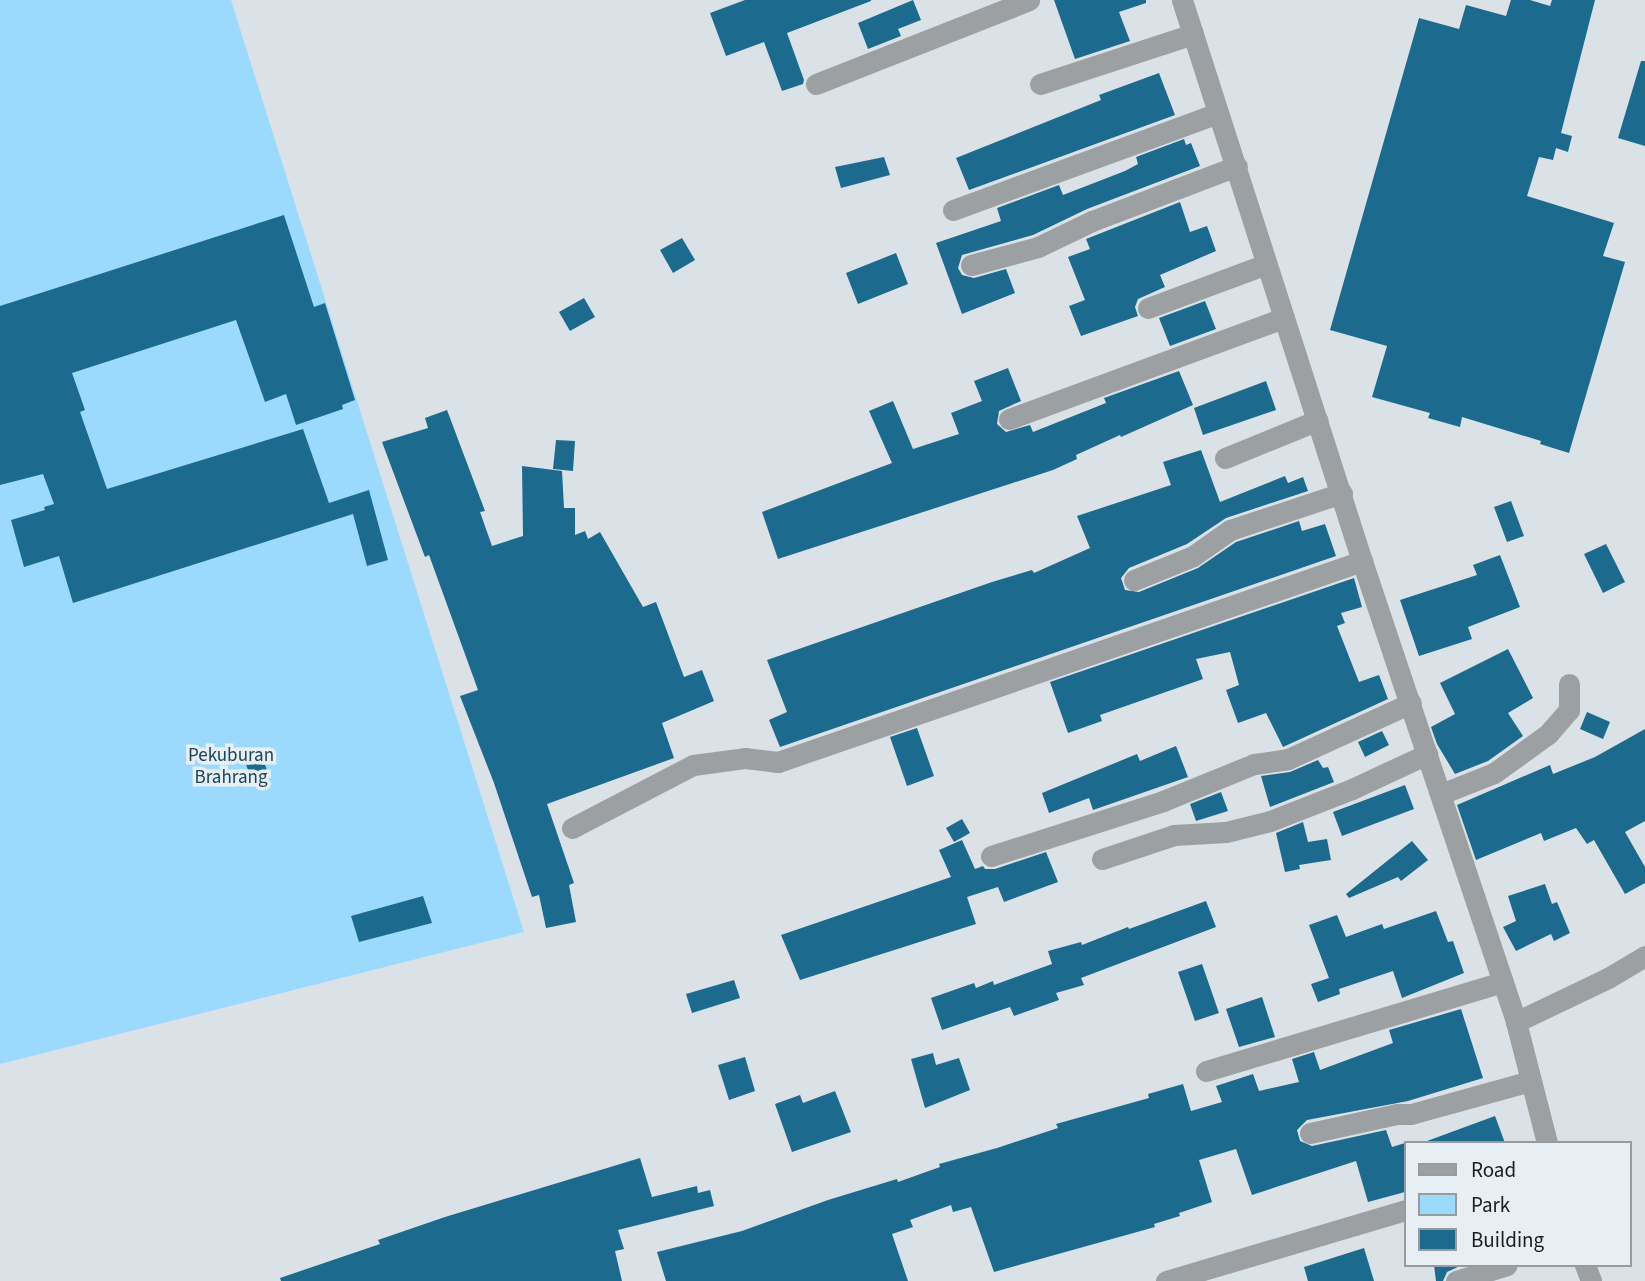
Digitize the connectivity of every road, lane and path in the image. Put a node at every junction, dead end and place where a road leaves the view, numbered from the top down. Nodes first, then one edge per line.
1 (1029, 0) edge
2 (1182, 0) edge
3 (1194, 34) junction
4 (816, 84) dead end
5 (1040, 84) dead end
6 (1219, 113) junction
7 (1237, 166) junction
8 (953, 210) dead end
9 (1266, 264) junction
10 (971, 265) dead end
11 (1148, 308) dead end
12 (1284, 317) junction
13 (1009, 419) dead end
14 (1318, 419) junction
15 (1225, 458) dead end
16 (1342, 494) junction
17 (1362, 561) junction
18 (1134, 580) dead end
19 (1569, 684) dead end
20 (1411, 703) junction
21 (1427, 754) junction
22 (1441, 794) junction
23 (572, 828) dead end
24 (992, 856) dead end
25 (1102, 859) dead end
26 (1645, 956) edge
27 (1503, 982) junction
28 (1516, 1021) junction
29 (1206, 1071) dead end
30 (1531, 1081) junction
31 (1310, 1133) dead end
32 (1546, 1141) edge
33 (1404, 1210) edge
34 (1501, 1267) edge
35 (1166, 1281) edge
36 (1456, 1281) edge

1 - 4 street
2 - 3 street
3 - 5 street
3 - 6 street
6 - 7 street
6 - 8 street
7 - 9 street
7 - 10 street
9 - 11 street
9 - 12 street
12 - 13 street
12 - 14 street
14 - 15 street
14 - 16 street
16 - 17 street
16 - 18 street
17 - 20 street
17 - 23 street
19 - 22 street
20 - 21 street
20 - 24 street
21 - 22 street
21 - 25 street
22 - 27 street
26 - 28 street
27 - 28 street
27 - 29 street
28 - 30 street
30 - 31 street
30 - 32 street
33 - 35 street
34 - 36 street

